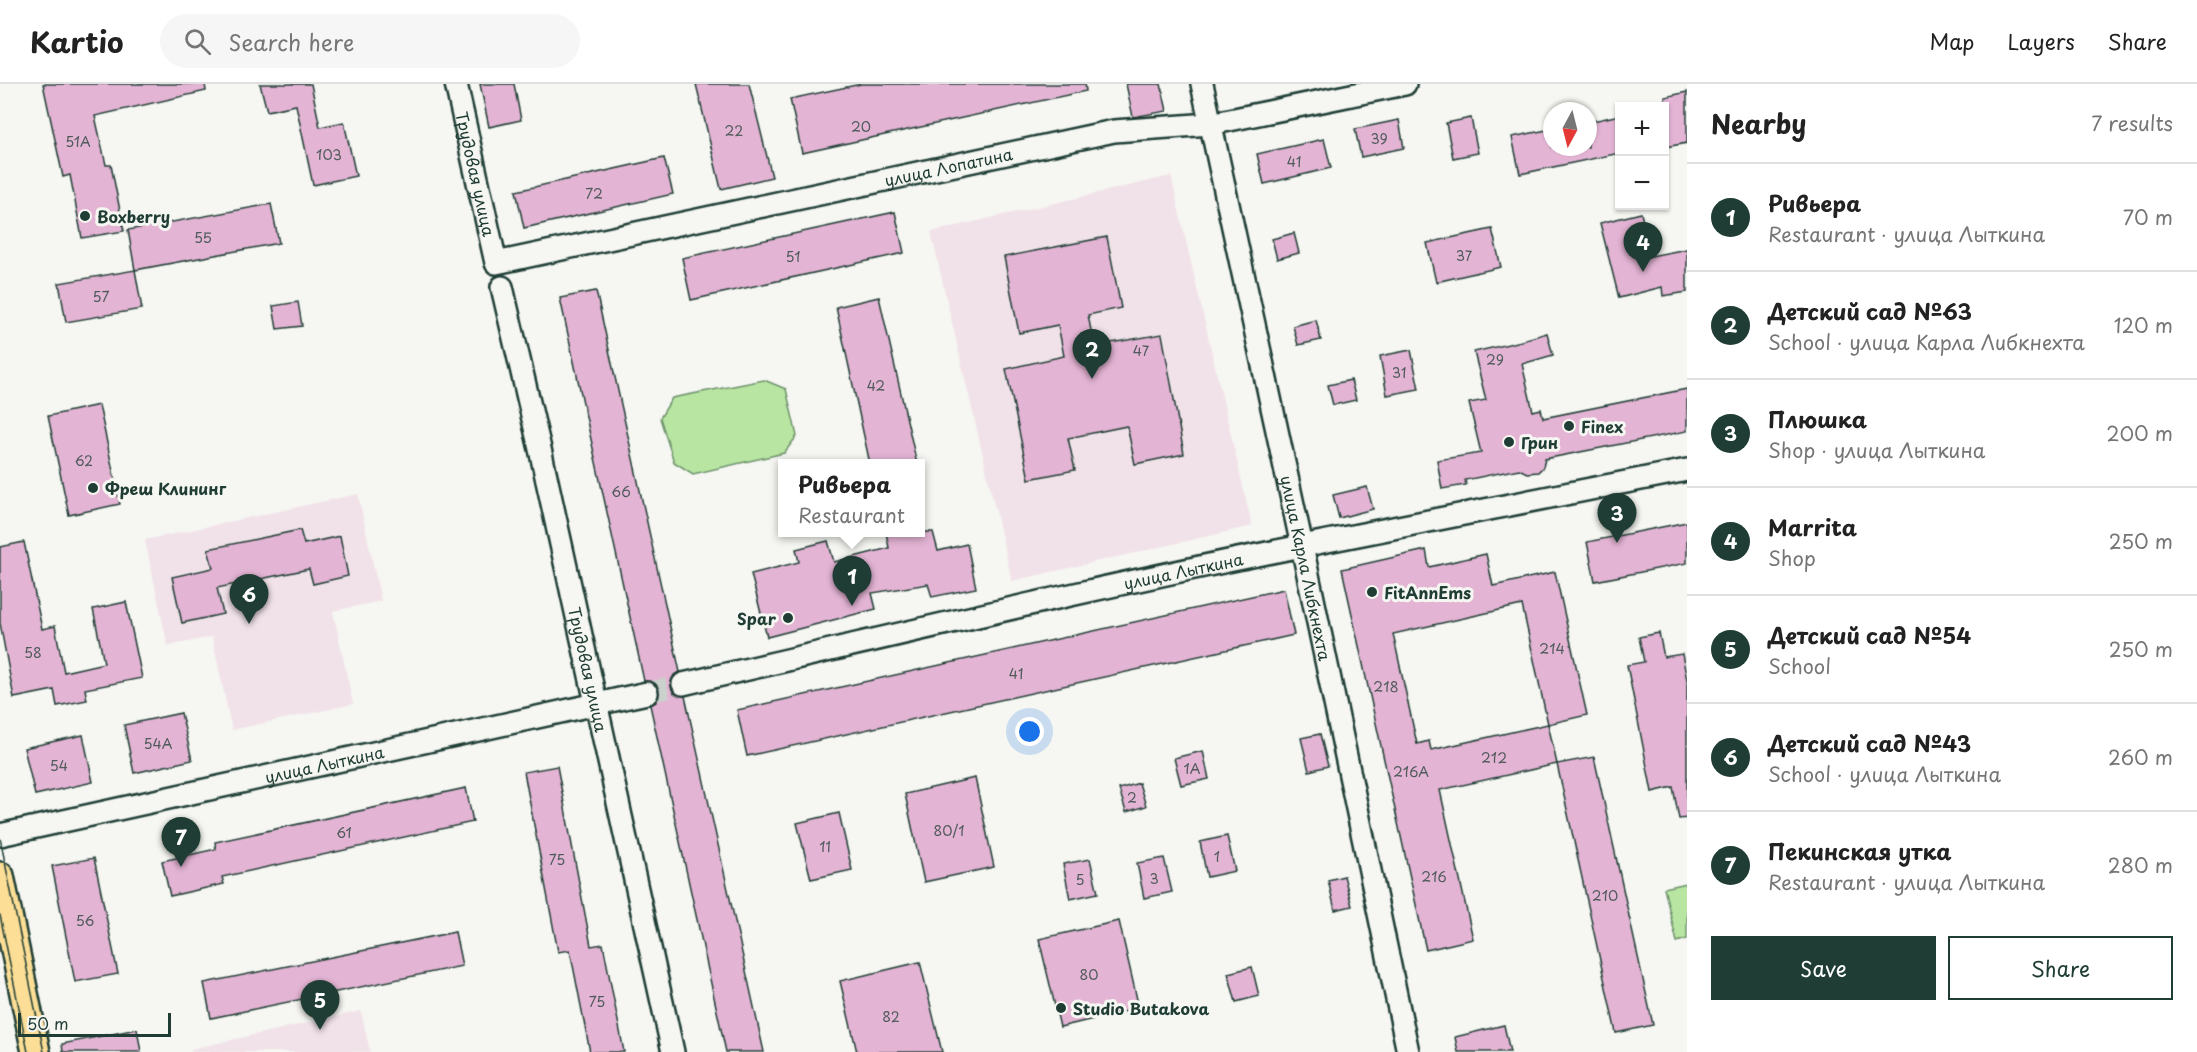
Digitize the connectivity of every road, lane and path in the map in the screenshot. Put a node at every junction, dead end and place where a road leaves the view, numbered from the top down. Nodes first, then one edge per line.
1 (456, 84) edge
2 (1202, 84) edge
3 (1405, 84) edge
4 (1210, 124) junction
5 (496, 263) joint
6 (502, 287) dead end
7 (1687, 470) edge
8 (1302, 546) junction
9 (682, 684) tunnel mouth
10 (647, 693) tunnel mouth
11 (597, 704) junction
12 (0, 835) edge
13 (0, 876) edge
14 (36, 1052) edge
15 (673, 1052) edge
16 (1408, 1052) edge

1 - 5 street, Трудовая улица
2 - 4 street, улица Карла Либкнехта
3 - 4 street, улица Лопатина
4 - 5 street, улица Лопатина
4 - 8 street, улица Карла Либкнехта
6 - 11 street, Трудовая улица
7 - 8 street, улица Лыткина
8 - 9 street, улица Лыткина
8 - 16 street, улица Карла Либкнехта
10 - 11 street, улица Лыткина
11 - 12 street, улица Лыткина
11 - 15 street, Трудовая улица
13 - 14 main road

